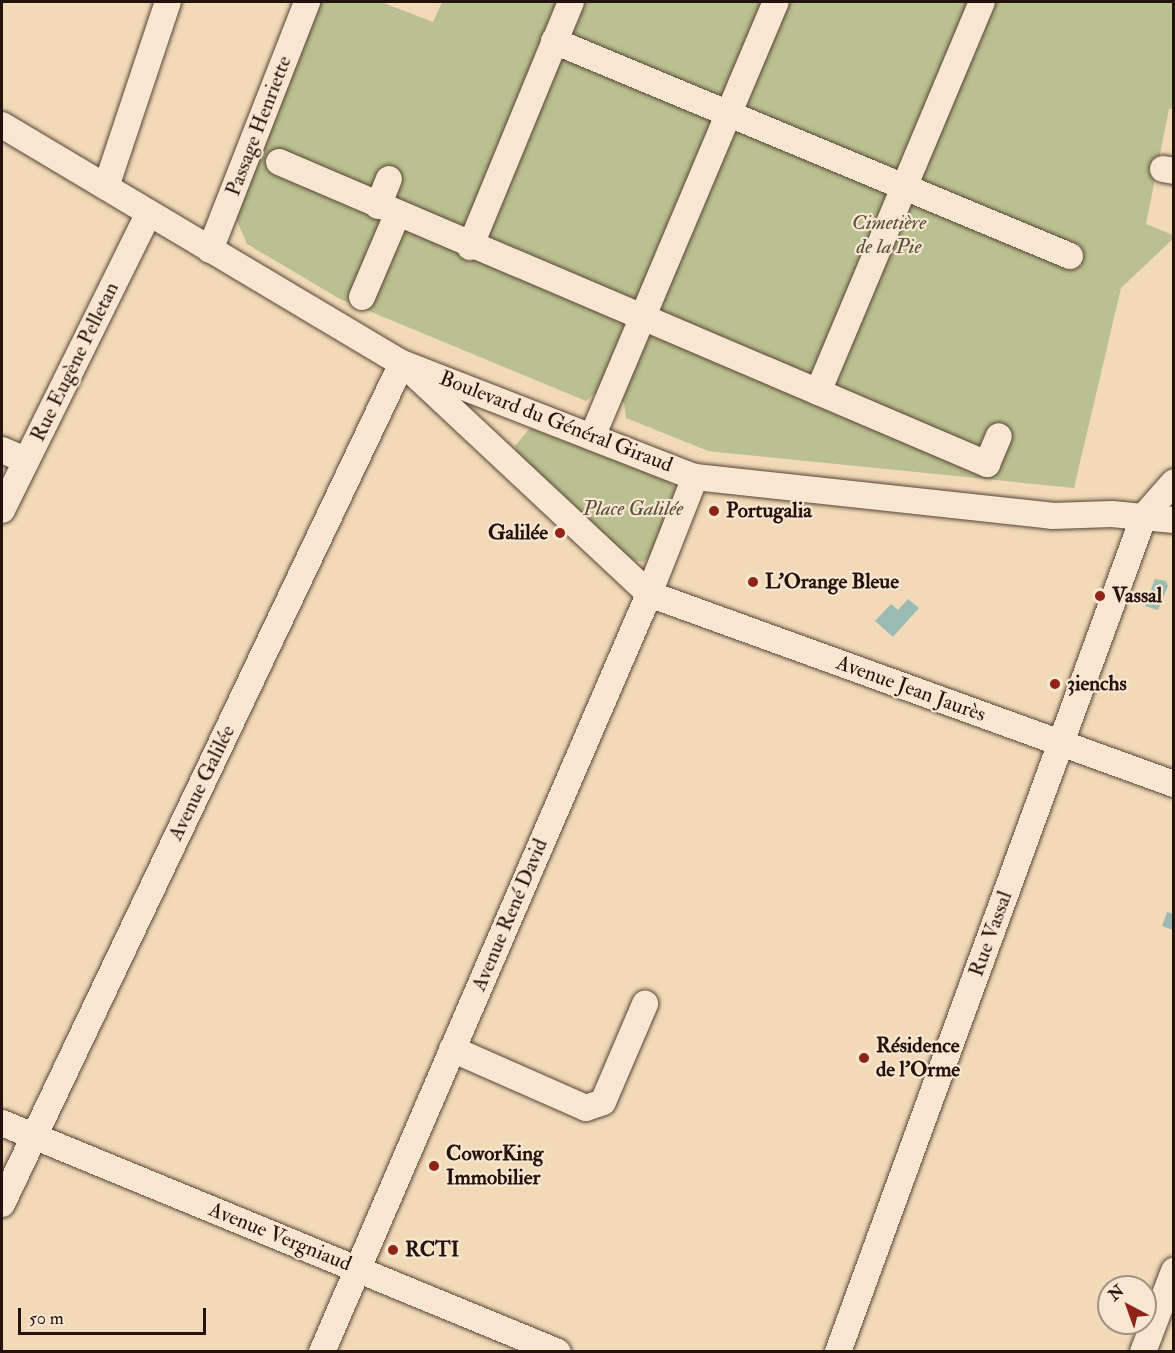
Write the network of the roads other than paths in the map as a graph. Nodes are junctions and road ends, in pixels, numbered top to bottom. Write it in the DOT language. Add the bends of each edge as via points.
graph roads {
  1 [pos="168,2"];
  2 [pos="307,2"];
  3 [pos="571,2"];
  4 [pos="776,2"];
  5 [pos="982,2"];
  6 [pos="554,41"];
  7 [pos="729,114"];
  8 [pos="2,125"];
  9 [pos="279,162"];
  10 [pos="388,179"];
  11 [pos="106,187"];
  12 [pos="904,187"];
  13 [pos="387,211"];
  14 [pos="148,214"];
  15 [pos="470,247"];
  16 [pos="210,250"];
  17 [pos="1070,256"];
  18 [pos="362,297"];
  19 [pos="642,319"];
  20 [pos="402,363"];
  21 [pos="818,392"];
  22 [pos="514,404"];
  23 [pos="999,436"];
  24 [pos="592,437"];
  25 [pos="485,439"];
  26 [pos="2,450"];
  27 [pos="26,460"];
  28 [pos="695,477"];
  29 [pos="1173,482"];
  30 [pos="2,510"];
  31 [pos="1144,516"];
  32 [pos="1173,520"];
  33 [pos="649,594"];
  34 [pos="1061,743"];
  35 [pos="1173,784"];
  36 [pos="645,1004"];
  37 [pos="452,1049"];
  38 [pos="2,1123"];
  39 [pos="34,1136"];
  40 [pos="2,1204"];
  41 [pos="357,1269"];
  42 [pos="1173,1271"];
  43 [pos="322,1352"];
  44 [pos="558,1352"];
  45 [pos="838,1352"];
  46 [pos="1143,1352"];
  1 -- 11 [label="street"];
  2 -- 16 [label="street, Passage Henriette"];
  3 -- 6 [label="street"];
  4 -- 7 [label="street"];
  5 -- 12 [label="street"];
  6 -- 7 [label="street"];
  6 -- 15 [label="street"];
  7 -- 12 [label="street"];
  7 -- 19 [label="street"];
  8 -- 11 [label="street, Boulevard du Général Giraud"];
  9 -- 13 [label="street"];
  10 -- 13 [label="street"];
  11 -- 14 [label="street, Boulevard du Général Giraud"];
  12 -- 17 [label="street"];
  12 -- 21 [label="street"];
  13 -- 15 [label="street"];
  13 -- 18 [label="street"];
  14 -- 16 [label="street, Boulevard du Général Giraud"];
  14 -- 27 [label="street, Rue Eugène Pelletan"];
  15 -- 19 [label="street"];
  16 -- 20 [label="street, Boulevard du Général Giraud"];
  19 -- 21 [label="street"];
  19 -- 24 [label="street"];
  20 -- 22 [label="street, Boulevard du Général Giraud"];
  20 -- 25 [label="street"];
  20 -- 39 [label="street, Avenue Galilée"];
  21 -- 23 [label="street" via="987,464"];
  22 -- 24 [label="street, Boulevard du Général Giraud"];
  22 -- 25 [label="street"];
  24 -- 28 [label="street, Boulevard du Général Giraud"];
  25 -- 33 [label="street"];
  26 -- 27 [label="street"];
  27 -- 30 [label="street, Rue Eugène Pelletan"];
  28 -- 31 [label="street, Boulevard du Général Giraud" via="1052,516"];
  28 -- 33 [label="street, Avenue René David"];
  29 -- 31 [label="street"];
  31 -- 32 [label="street, Boulevard du Général Giraud"];
  31 -- 34 [label="street, Rue Vassal"];
  33 -- 34 [label="street, Avenue Jean Jaurès"];
  33 -- 37 [label="street, Avenue René David"];
  34 -- 35 [label="street, Avenue Jean Jaurès"];
  34 -- 45 [label="street, Rue Vassal"];
  36 -- 37 [label="street" via="603,1102 586,1108"];
  37 -- 41 [label="street, Avenue René David"];
  38 -- 39 [label="street, Avenue Vergniaud"];
  39 -- 40 [label="street, Avenue Galilée"];
  39 -- 41 [label="street, Avenue Vergniaud"];
  41 -- 43 [label="street, Avenue René David"];
  41 -- 44 [label="street, Avenue Vergniaud"];
  42 -- 46 [label="street"];
}
